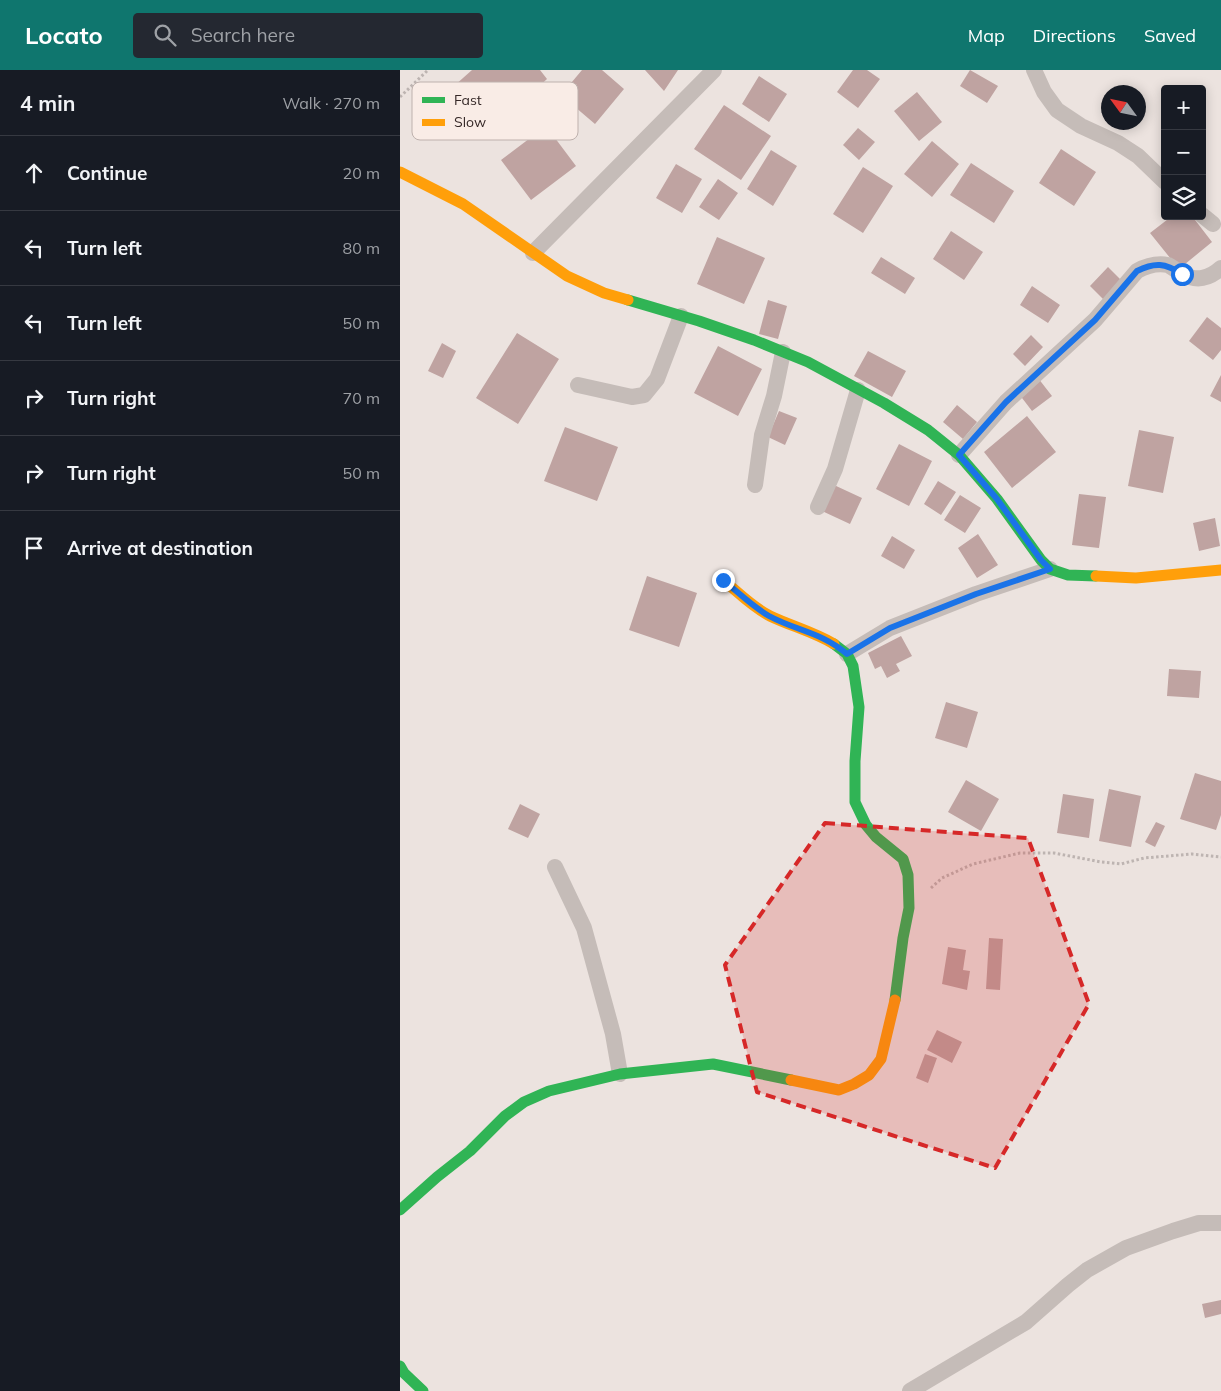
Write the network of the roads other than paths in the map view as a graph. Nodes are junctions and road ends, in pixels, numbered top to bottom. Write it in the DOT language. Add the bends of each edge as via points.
graph roads {
  1 [pos="714,70"];
  2 [pos="1034,70"];
  3 [pos="400,172"];
  4 [pos="1161,178"];
  5 [pos="533,253"];
  6 [pos="1221,268"];
  7 [pos="681,316"];
  8 [pos="783,352"];
  9 [pos="578,385"];
  10 [pos="858,390"];
  11 [pos="959,455"];
  12 [pos="755,485"];
  13 [pos="818,507"];
  14 [pos="1050,569"];
  15 [pos="1221,570"];
  16 [pos="723,580"];
  17 [pos="847,654"];
  18 [pos="555,867"];
  19 [pos="620,1074"];
  20 [pos="400,1210"];
  21 [pos="1221,1223"];
  22 [pos="400,1366"];
  23 [pos="423,1391"];
  24 [pos="910,1391"];
  1 -- 5 [label="street"];
  2 -- 4 [label="street" via="1057,110 1080,126 1138,156"];
  3 -- 5 [label="street" via="463,204"];
  5 -- 7 [label="street" via="567,276 604,293"];
  6 -- 11 [label="street" via="1205,278 1192,278 1169,266 1156,265 1137,271 1095,320 1006,402"];
  7 -- 8 [label="street"];
  7 -- 9 [label="street" via="657,379 644,394 632,397"];
  8 -- 10 [label="street"];
  8 -- 12 [label="street" via="762,434"];
  10 -- 11 [label="street" via="928,430"];
  10 -- 13 [label="street" via="835,469"];
  11 -- 14 [label="street"];
  14 -- 15 [label="street" via="1068,575 1136,578"];
  14 -- 17 [label="street" via="890,628"];
  16 -- 17 [label="street" via="770,616 821,636"];
  17 -- 19 [label="street" via="853,666 858,707 855,802 866,825 903,860 908,875 909,908 897,992 881,1059 869,1075 839,1090 713,1064"];
  18 -- 19 [label="street" via="584,928 613,1034"];
  19 -- 20 [label="street" via="549,1091 524,1102"];
  21 -- 24 [label="street" via="1200,1223 1126,1248 1068,1284 1026,1322"];
  22 -- 23 [label="street"];
}
